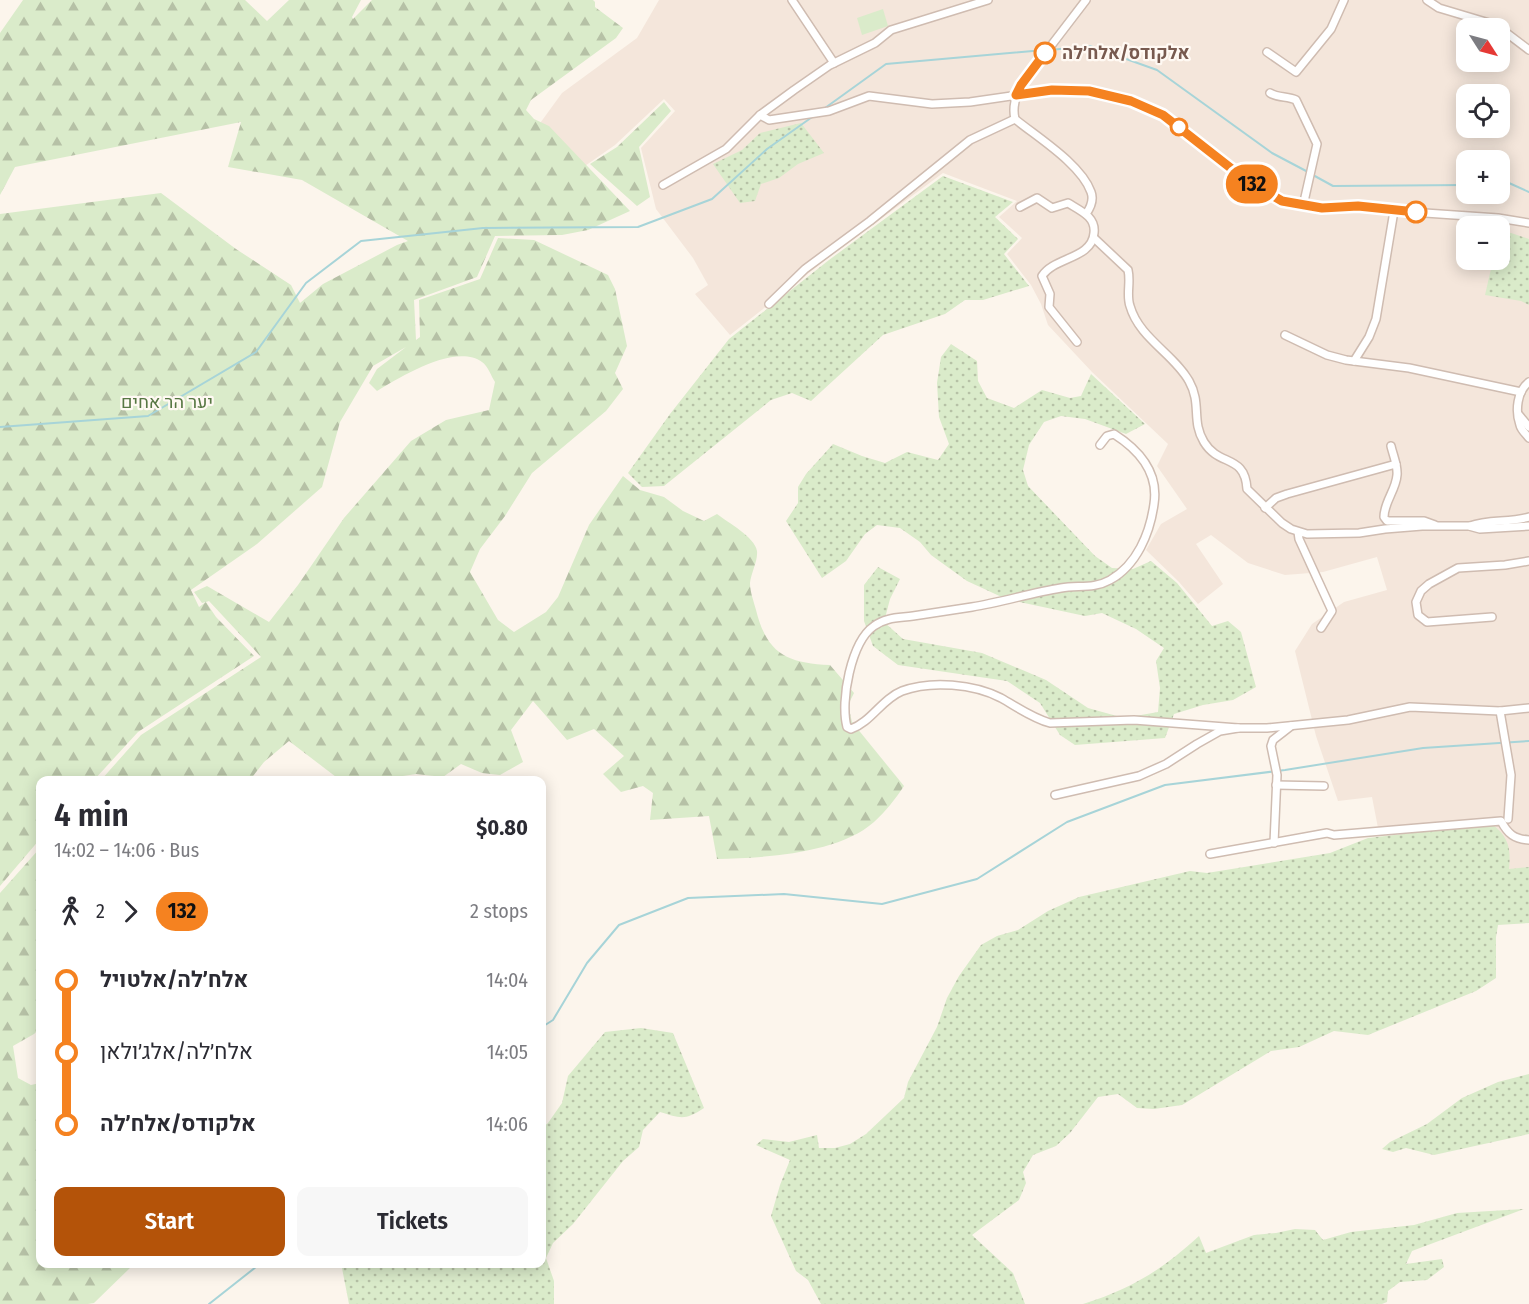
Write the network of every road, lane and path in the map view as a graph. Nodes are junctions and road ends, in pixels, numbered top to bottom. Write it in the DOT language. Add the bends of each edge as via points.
graph roads {
  1 [pos="792,0"];
  2 [pos="988,0"];
  3 [pos="1086,0"];
  4 [pos="1344,0"];
  5 [pos="1427,0"];
  6 [pos="1529,50"];
  7 [pos="1267,52"];
  8 [pos="834,63"];
  9 [pos="1270,93"];
  10 [pos="1016,95"];
  11 [pos="760,116"];
  12 [pos="1015,119"];
  13 [pos="663,184"];
  14 [pos="1303,206"];
  15 [pos="1020,207"];
  16 [pos="1394,211"];
  17 [pos="1086,214"];
  18 [pos="1529,223"];
  19 [pos="1094,238"];
  20 [pos="769,304"];
  21 [pos="1285,335"];
  22 [pos="1077,342"];
  23 [pos="1354,361"];
  24 [pos="1529,382"];
  25 [pos="1521,392"];
  26 [pos="1518,413"];
  27 [pos="1529,427"];
  28 [pos="1529,438"];
  29 [pos="1100,445"];
  30 [pos="1390,446"];
  31 [pos="1396,464"];
  32 [pos="1265,508"];
  33 [pos="1529,517"];
  34 [pos="1440,526"];
  35 [pos="1469,526"];
  36 [pos="1529,526"];
  37 [pos="1298,532"];
  38 [pos="1529,561"];
  39 [pos="1492,617"];
  40 [pos="1321,628"];
  41 [pos="1529,708"];
  42 [pos="1500,711"];
  43 [pos="1292,725"];
  44 [pos="1238,728"];
  45 [pos="1276,784"];
  46 [pos="1324,786"];
  47 [pos="1055,795"];
  48 [pos="1508,819"];
  49 [pos="1529,840"];
  50 [pos="1274,843"];
  51 [pos="1210,854"];
  1 -- 8 [label="street"];
  2 -- 8 [label="street" via="891,30 875,43"];
  3 -- 10 [label="street"];
  4 -- 7 [label="street" via="1331,29 1296,72"];
  5 -- 6 [label="street" via="1439,8 1496,25"];
  8 -- 11 [label="street"];
  9 -- 14 [label="street" via="1296,100 1317,144"];
  10 -- 11 [label="street" via="932,104 869,96 829,111 770,120"];
  10 -- 12 [label="street"];
  10 -- 14 [label="street" via="1052,90 1089,91 1131,101 1163,115 1246,180 1282,201"];
  11 -- 13 [label="street" via="726,149"];
  12 -- 17 [label="street" via="1083,178 1091,193 1092,205"];
  12 -- 20 [label="street" via="970,140 805,269"];
  14 -- 16 [label="street" via="1358,206"];
  15 -- 17 [label="street" via="1037,198 1052,208 1068,203"];
  16 -- 18 [label="street"];
  16 -- 23 [label="street" via="1376,319"];
  17 -- 19 [label="street" via="1093,221"];
  19 -- 22 [label="street" via="1085,250 1042,276 1050,294 1049,307"];
  19 -- 32 [label="street" via="1128,270 1130,307 1135,318 1188,380 1197,402 1195,422 1203,441 1213,454 1242,469 1247,489"];
  21 -- 23 [label="street" via="1327,356"];
  23 -- 25 [label="street" via="1409,368"];
  24 -- 25 [label="street"];
  25 -- 26 [label="street"];
  26 -- 27 [label="street"];
  26 -- 28 [label="street" via="1520,426"];
  29 -- 44 [label="street" via="1114,434 1126,442 1144,460 1155,488 1149,528 1128,564 1098,585 1065,587 972,607 894,617 875,625 860,639 852,662 847,727 859,726 902,691 955,685 999,697 1050,723 1134,720"];
  30 -- 31 [label="street"];
  31 -- 32 [label="street" via="1287,494"];
  31 -- 34 [label="street" via="1396,482 1384,518"];
  32 -- 37 [label="street"];
  33 -- 35 [label="street" via="1482,521"];
  34 -- 35 [label="street"];
  34 -- 37 [label="street" via="1328,535"];
  35 -- 36 [label="street"];
  37 -- 40 [label="street" via="1331,606 1331,615"];
  38 -- 39 [label="street" via="1458,568 1429,584 1416,602 1418,615 1427,622"];
  41 -- 42 [label="street"];
  42 -- 43 [label="street" via="1410,707 1348,720"];
  42 -- 48 [label="street" via="1511,775"];
  43 -- 44 [label="street"];
  43 -- 45 [label="street" via="1270,746"];
  44 -- 47 [label="street" via="1221,730 1139,776"];
  45 -- 46 [label="street"];
  45 -- 50 [label="street"];
  49 -- 50 [label="street" via="1516,839 1506,832 1501,820 1327,833"];
  50 -- 51 [label="street"];
}
